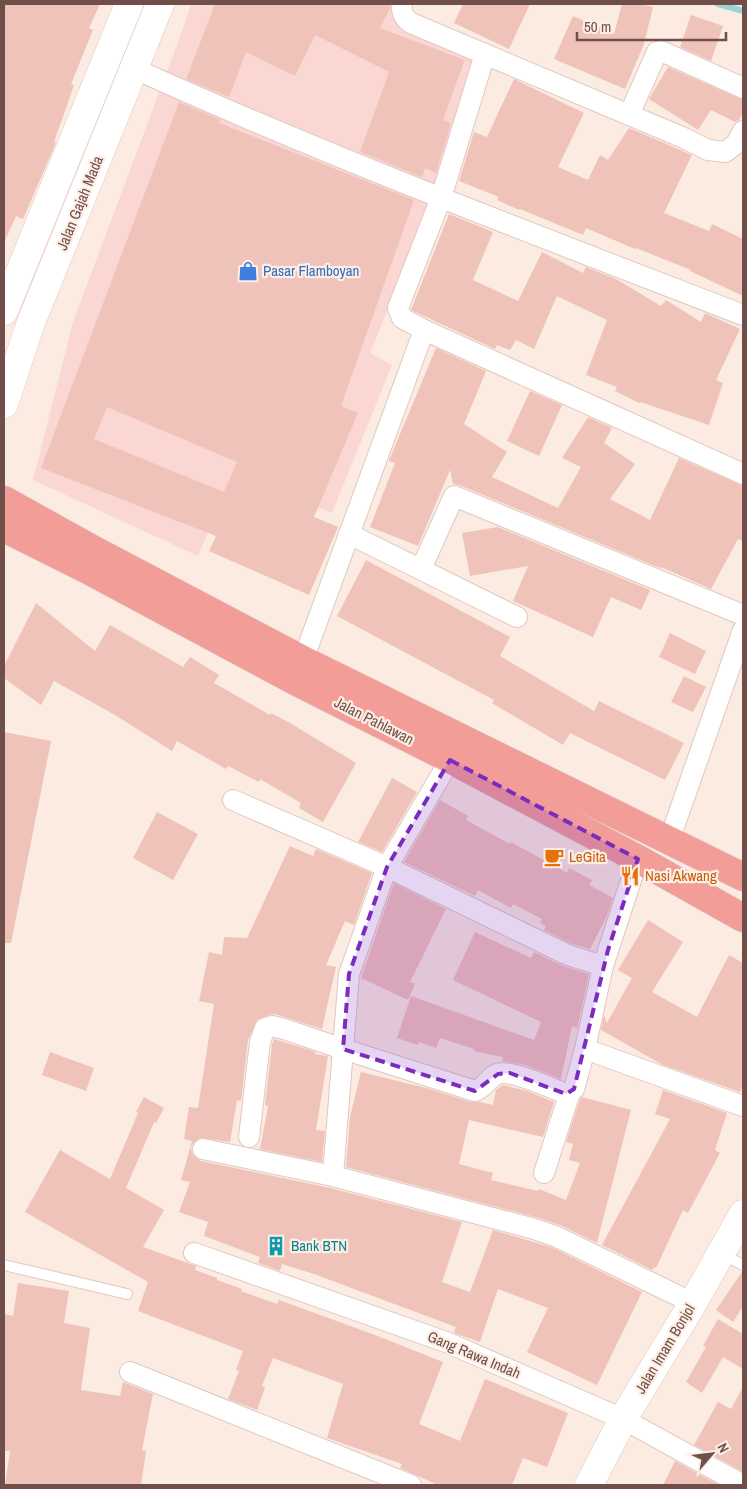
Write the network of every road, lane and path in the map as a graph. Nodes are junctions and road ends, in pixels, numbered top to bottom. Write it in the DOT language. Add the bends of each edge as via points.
graph roads {
  1 [pos="129,4"];
  2 [pos="160,4"];
  3 [pos="402,4"];
  4 [pos="484,54"];
  5 [pos="133,68"];
  6 [pos="743,88"];
  7 [pos="629,115"];
  8 [pos="743,132"];
  9 [pos="441,198"];
  10 [pos="4,312"];
  11 [pos="743,315"];
  12 [pos="424,330"];
  13 [pos="4,404"];
  14 [pos="743,474"];
  15 [pos="4,500"];
  16 [pos="4,528"];
  17 [pos="349,534"];
  18 [pos="421,569"];
  19 [pos="743,615"];
  20 [pos="517,617"];
  21 [pos="743,630"];
  22 [pos="303,660"];
  23 [pos="450,760"];
  24 [pos="232,800"];
  25 [pos="670,841"];
  26 [pos="638,859"];
  27 [pos="387,867"];
  28 [pos="743,876"];
  29 [pos="743,918"];
  30 [pos="603,966"];
  31 [pos="343,1049"];
  32 [pos="585,1049"];
  33 [pos="570,1092"];
  34 [pos="743,1106"];
  35 [pos="249,1137"];
  36 [pos="203,1149"];
  37 [pos="544,1173"];
  38 [pos="333,1176"];
  39 [pos="743,1214"];
  40 [pos="194,1253"];
  41 [pos="732,1259"];
  42 [pos="4,1265"];
  43 [pos="127,1294"];
  44 [pos="693,1303"];
  45 [pos="130,1372"];
  46 [pos="623,1419"];
  47 [pos="412,1485"];
  48 [pos="589,1485"];
  49 [pos="743,1485"];
  1 -- 10 [label="street, Jalan Gajah Mada"];
  2 -- 5 [label="street, Jalan Gajah Mada"];
  3 -- 4 [label="street" via="402,14 412,23"];
  4 -- 7 [label="street"];
  4 -- 9 [label="street"];
  5 -- 9 [label="street"];
  5 -- 13 [label="street, Jalan Gajah Mada" via="30,325"];
  6 -- 7 [label="street" via="661,51 657,52"];
  7 -- 8 [label="street" via="697,146 718,152 725,152 736,144"];
  9 -- 11 [label="street"];
  9 -- 12 [label="street" via="398,308 402,318"];
  12 -- 14 [label="street"];
  12 -- 17 [label="street"];
  15 -- 22 [label="highway, Jalan Pahlawan"];
  16 -- 23 [label="highway, Jalan Pahlawan"];
  17 -- 18 [label="street"];
  17 -- 22 [label="street"];
  18 -- 19 [label="street" via="454,496"];
  18 -- 20 [label="street"];
  21 -- 25 [label="street"];
  22 -- 25 [label="highway, Jalan Pahlawan"];
  23 -- 26 [label="highway, Jalan Pahlawan"];
  23 -- 27 [label="street"];
  24 -- 27 [label="street"];
  25 -- 28 [label="highway, Jalan Pahlawan"];
  26 -- 29 [label="highway, Jalan Pahlawan"];
  26 -- 30 [label="street"];
  27 -- 30 [label="street" via="568,955"];
  27 -- 31 [label="street" via="348,974"];
  30 -- 32 [label="street"];
  31 -- 33 [label="street" via="475,1091 498,1074 510,1073 566,1094"];
  31 -- 35 [label="street" via="284,1028 266,1028 260,1042"];
  31 -- 38 [label="street"];
  32 -- 33 [label="street" via="574,1089"];
  32 -- 34 [label="street"];
  33 -- 37 [label="street"];
  36 -- 38 [label="street"];
  38 -- 44 [label="street" via="555,1236"];
  39 -- 41 [label="street, Jalan Imam Bonjol"];
  40 -- 46 [label="street, Gang Rawa Indah" via="446,1342"];
  41 -- 44 [label="street, Jalan Imam Bonjol"];
  42 -- 43 [label="lane"];
  44 -- 46 [label="street, Jalan Imam Bonjol"];
  45 -- 47 [label="street"];
  46 -- 48 [label="street, Jalan Imam Bonjol"];
  46 -- 49 [label="street, Gang Rawa Indah"];
}
